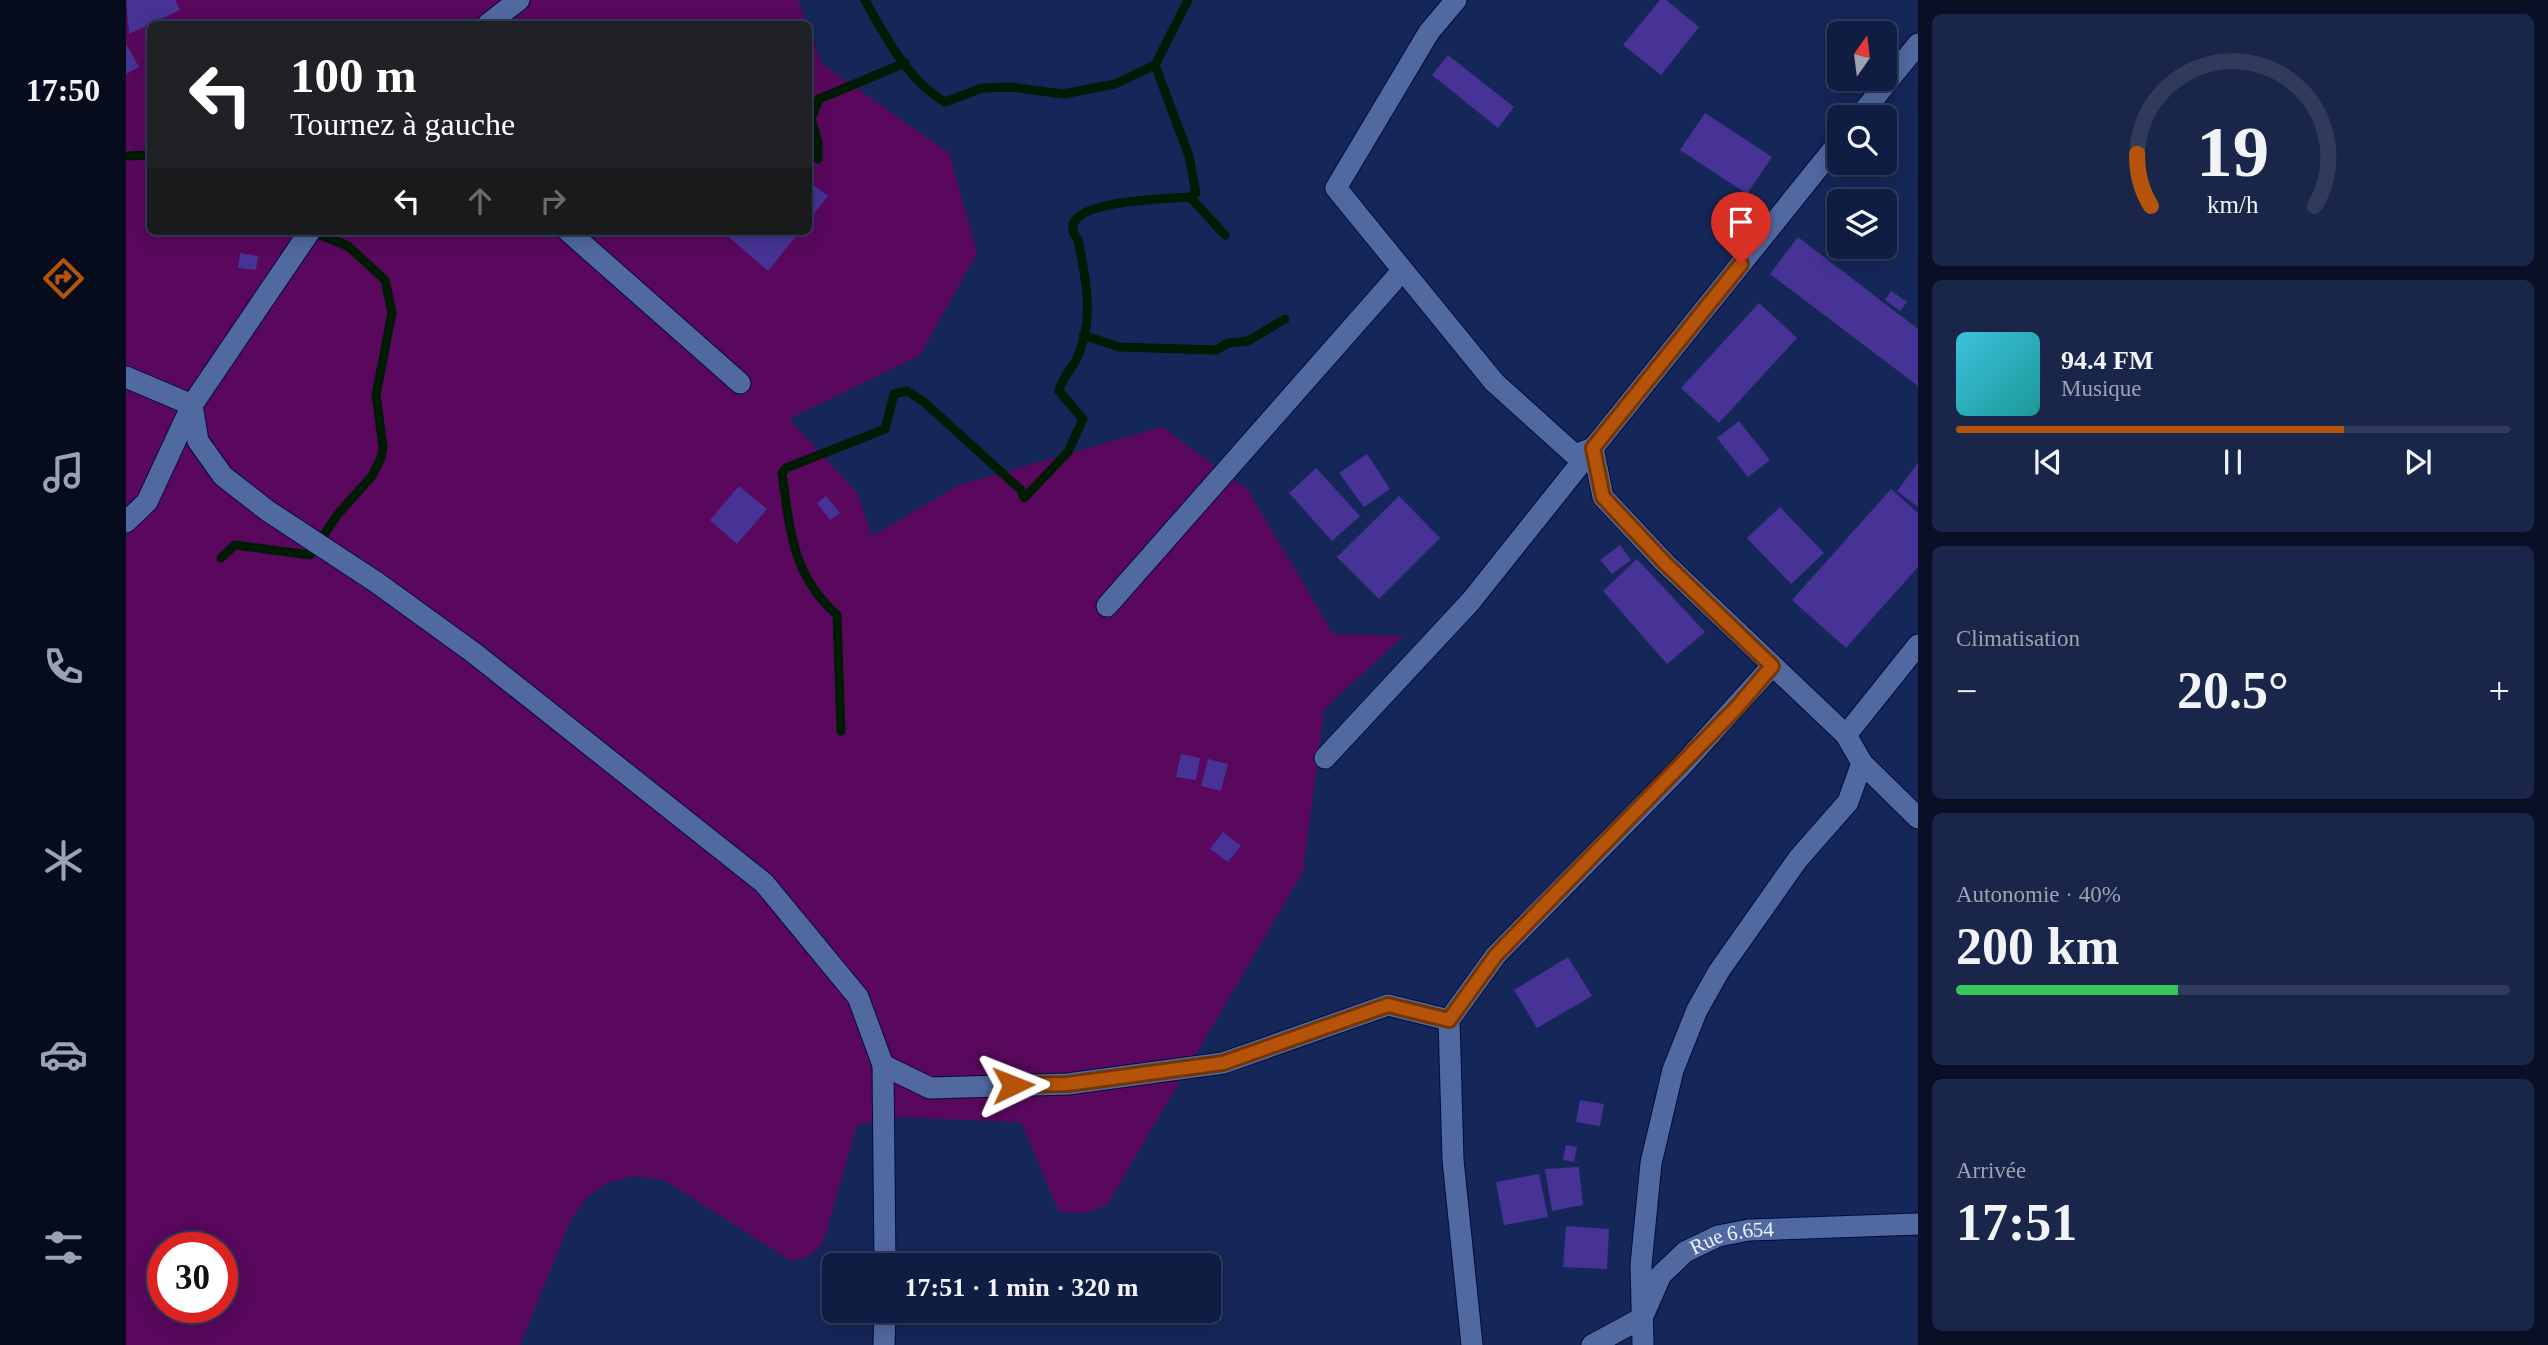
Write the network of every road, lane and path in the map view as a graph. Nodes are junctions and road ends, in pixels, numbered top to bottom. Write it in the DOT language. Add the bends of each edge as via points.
graph roads {
  1 [pos="519,0"];
  2 [pos="1456,0"];
  3 [pos="492,21"];
  4 [pos="1918,44"];
  5 [pos="1869,105"];
  6 [pos="1827,157"];
  7 [pos="307,235"];
  8 [pos="573,235"];
  9 [pos="1402,271"];
  10 [pos="126,377"];
  11 [pos="740,383"];
  12 [pos="192,405"];
  13 [pos="1593,448"];
  14 [pos="126,522"];
  15 [pos="1107,606"];
  16 [pos="1918,645"];
  17 [pos="1772,666"];
  18 [pos="1846,736"];
  19 [pos="1325,758"];
  20 [pos="1862,763"];
  21 [pos="1918,818"];
  22 [pos="1449,1020"];
  23 [pos="883,1065"];
  24 [pos="1918,1224"];
  25 [pos="885,1253"];
  26 [pos="1642,1318"];
  27 [pos="885,1323"];
  28 [pos="884,1345"];
  29 [pos="1472,1345"];
  30 [pos="1592,1345"];
  31 [pos="1643,1345"];
  1 -- 3 [label="street"];
  2 -- 9 [label="street" via="1429,32 1336,188"];
  4 -- 5 [label="street"];
  6 -- 13 [label="street"];
  7 -- 12 [label="street"];
  8 -- 11 [label="street"];
  9 -- 13 [label="street" via="1494,382 1575,455"];
  9 -- 15 [label="street"];
  10 -- 12 [label="street"];
  12 -- 14 [label="street" via="147,502"];
  12 -- 23 [label="street" via="198,441 223,476 474,653 764,883 858,998"];
  13 -- 17 [label="street" via="1603,497"];
  13 -- 19 [label="street" via="1471,601"];
  16 -- 18 [label="street"];
  17 -- 18 [label="street"];
  17 -- 22 [label="street" via="1680,768 1496,955"];
  18 -- 20 [label="street"];
  20 -- 21 [label="street"];
  20 -- 26 [label="street" via="1848,802 1798,859 1719,971 1697,1010 1673,1070 1651,1163 1641,1265"];
  22 -- 23 [label="street" via="1388,1005 1223,1063 1068,1084 930,1088"];
  22 -- 29 [label="street" via="1453,1160"];
  23 -- 25 [label="street"];
  24 -- 26 [label="street, Rue 6.654" via="1749,1230 1718,1236 1685,1252 1661,1275"];
  26 -- 30 [label="street"];
  26 -- 31 [label="street"];
  27 -- 28 [label="street"];
}
